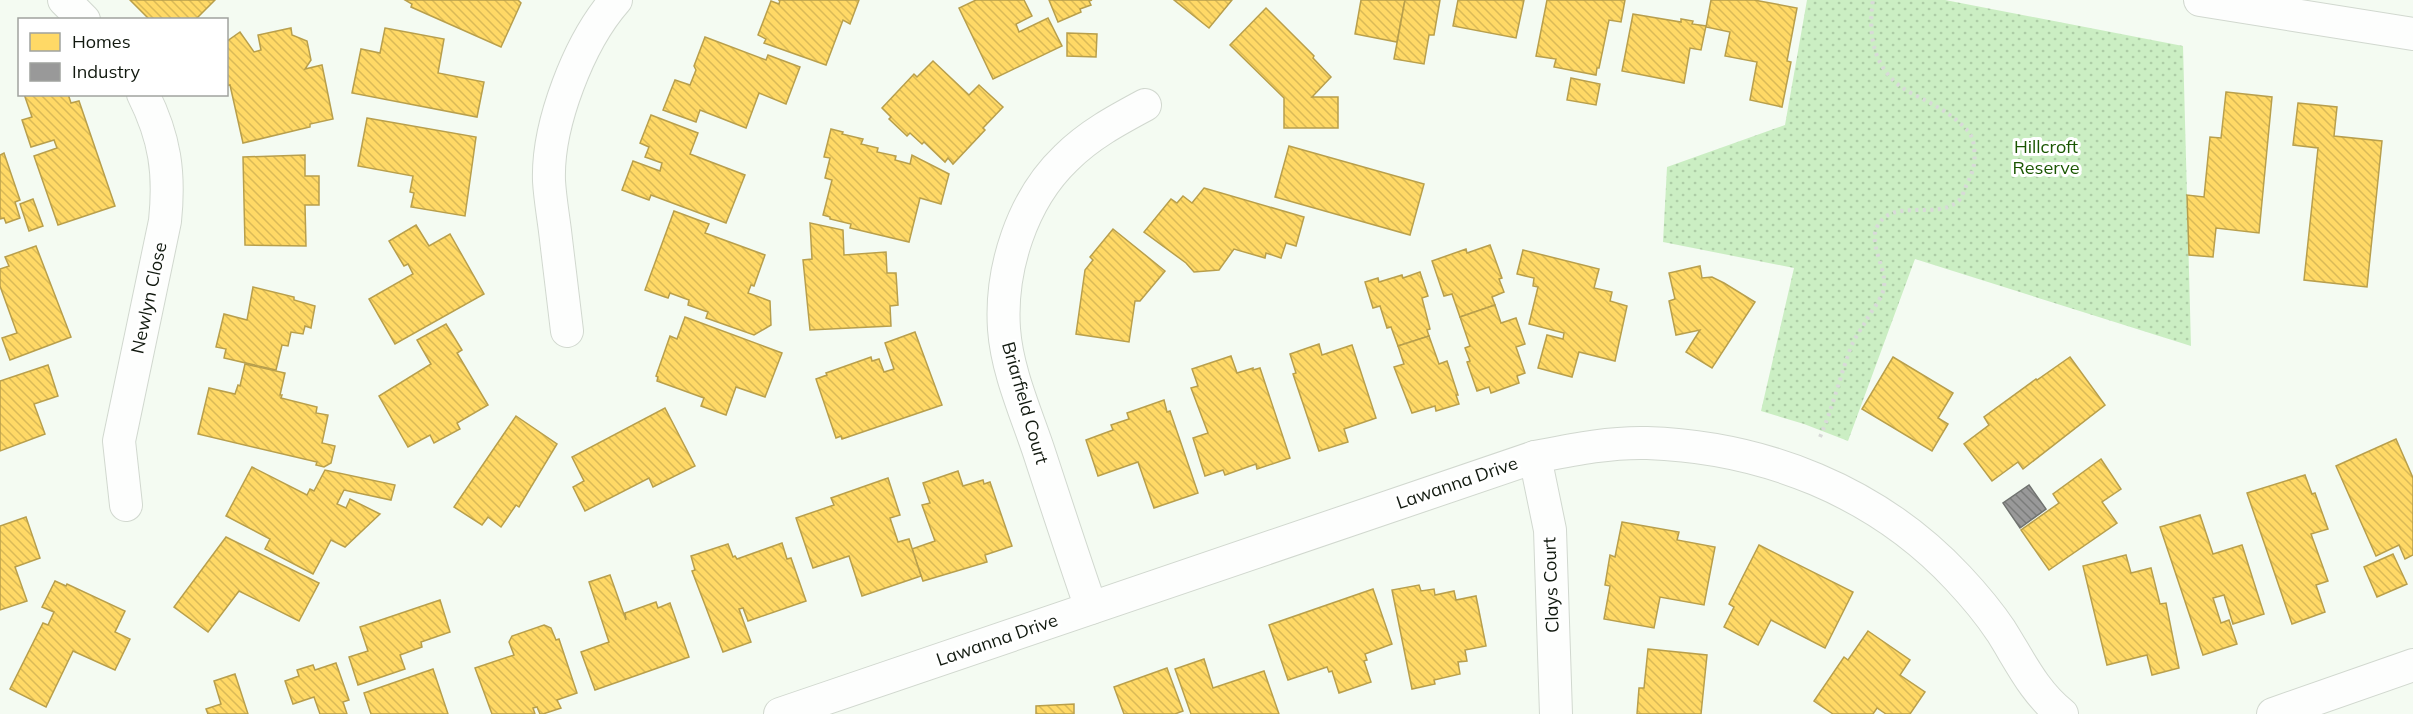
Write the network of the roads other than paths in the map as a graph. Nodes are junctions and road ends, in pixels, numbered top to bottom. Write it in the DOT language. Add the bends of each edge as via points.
graph roads {
  1 [pos="64,0"];
  2 [pos="616,0"];
  3 [pos="2200,0"];
  4 [pos="82,18"];
  5 [pos="2413,34"];
  6 [pos="144,96"];
  7 [pos="1145,105"];
  8 [pos="567,331"];
  9 [pos="1534,457"];
  10 [pos="126,505"];
  11 [pos="1091,608"];
  12 [pos="2413,665"];
  13 [pos="780,714"];
  14 [pos="1556,714"];
  15 [pos="2062,714"];
  16 [pos="2272,714"];
  1 -- 4 [label="street"];
  2 -- 8 [label="street" via="575,68 552,152 549,180"];
  3 -- 5 [label="street"];
  6 -- 10 [label="street, Newlyn Close" via="164,153 169,187 119,441"];
  7 -- 11 [label="street, Briarfield Court" via="1104,127 1065,158 1029,211 1006,276 1004,331 1014,376"];
  9 -- 11 [label="street, Lawanna Drive"];
  9 -- 14 [label="street, Clays Court" via="1550,530"];
  9 -- 15 [label="street, Lawanna Drive" via="1645,443 1700,447 1776,463 1843,491 1901,526 1958,578 1999,629 2033,685"];
  11 -- 13 [label="street, Lawanna Drive"];
  12 -- 16 [label="street"];
}
